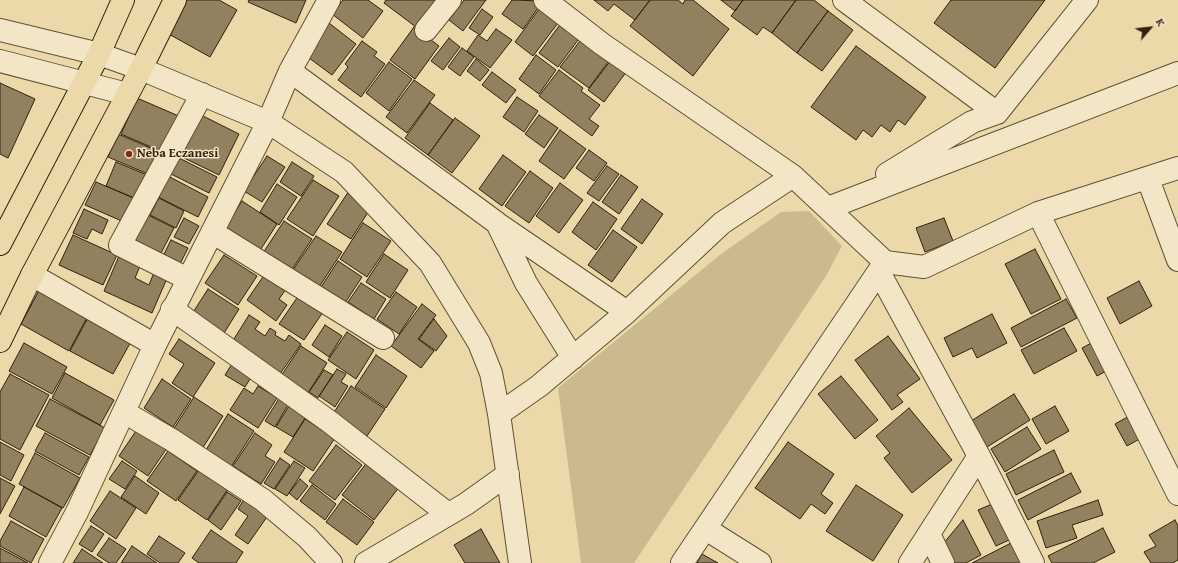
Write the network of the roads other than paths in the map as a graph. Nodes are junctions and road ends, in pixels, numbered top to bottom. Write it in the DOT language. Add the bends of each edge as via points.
graph roads {
  1 [pos="122,0"];
  2 [pos="175,0"];
  3 [pos="329,0"];
  4 [pos="450,0"];
  5 [pos="545,0"];
  6 [pos="844,0"];
  7 [pos="1087,0"];
  8 [pos="0,30"];
  9 [pos="426,30"];
  10 [pos="99,54"];
  11 [pos="0,61"];
  12 [pos="141,69"];
  13 [pos="290,72"];
  14 [pos="1178,73"];
  15 [pos="84,83"];
  16 [pos="127,94"];
  17 [pos="202,94"];
  18 [pos="997,113"];
  19 [pos="268,122"];
  20 [pos="1178,168"];
  21 [pos="793,176"];
  22 [pos="1148,179"];
  23 [pos="828,208"];
  24 [pos="1038,213"];
  25 [pos="497,223"];
  26 [pos="212,232"];
  27 [pos="0,244"];
  28 [pos="1178,260"];
  29 [pos="882,267"];
  30 [pos="32,275"];
  31 [pos="188,279"];
  32 [pos="172,309"];
  33 [pos="627,312"];
  34 [pos="383,338"];
  35 [pos="0,341"];
  36 [pos="155,345"];
  37 [pos="573,358"];
  38 [pos="124,412"];
  39 [pos="499,414"];
  40 [pos="979,456"];
  41 [pos="508,474"];
  42 [pos="1178,494"];
  43 [pos="448,514"];
  44 [pos="706,529"];
  45 [pos="929,534"];
  46 [pos="50,563"];
  47 [pos="331,563"];
  48 [pos="366,563"];
  49 [pos="520,563"];
  50 [pos="682,563"];
  51 [pos="760,563"];
  52 [pos="910,563"];
  53 [pos="943,563"];
  54 [pos="1033,563"];
  1 -- 10 [label="main road"];
  2 -- 12 [label="main road"];
  3 -- 13 [label="street"];
  4 -- 9 [label="street"];
  5 -- 21 [label="street" via="602,44"];
  6 -- 18 [label="street"];
  7 -- 18 [label="street"];
  8 -- 10 [label="street"];
  10 -- 12 [label="street"];
  10 -- 15 [label="main road"];
  11 -- 15 [label="street"];
  12 -- 16 [label="main road"];
  12 -- 17 [label="street"];
  13 -- 19 [label="street"];
  13 -- 25 [label="street"];
  14 -- 23 [label="street"];
  15 -- 16 [label="street"];
  15 -- 27 [label="main road"];
  16 -- 30 [label="main road"];
  17 -- 19 [label="street"];
  17 -- 31 [label="street" via="120,244"];
  18 -- 23 [label="street" via="972,122 941,143"];
  19 -- 26 [label="street"];
  19 -- 39 [label="street" via="344,172 430,263 479,342 491,373"];
  20 -- 22 [label="street"];
  21 -- 23 [label="street"];
  21 -- 33 [label="street" via="722,223"];
  22 -- 24 [label="street"];
  22 -- 28 [label="street"];
  23 -- 29 [label="street"];
  24 -- 29 [label="street" via="924,267"];
  24 -- 42 [label="street"];
  25 -- 33 [label="street"];
  25 -- 37 [label="street" via="526,283"];
  26 -- 31 [label="street"];
  26 -- 34 [label="street"];
  29 -- 40 [label="street"];
  29 -- 44 [label="street"];
  30 -- 35 [label="main road"];
  30 -- 36 [label="street"];
  31 -- 32 [label="street"];
  32 -- 36 [label="street"];
  32 -- 43 [label="street" via="330,422"];
  33 -- 37 [label="street"];
  36 -- 38 [label="street"];
  37 -- 39 [label="street"];
  38 -- 46 [label="street"];
  38 -- 47 [label="street" via="172,440 263,500 307,537"];
  39 -- 41 [label="street"];
  40 -- 45 [label="street"];
  40 -- 54 [label="street"];
  41 -- 43 [label="street"];
  41 -- 49 [label="street"];
  43 -- 48 [label="street"];
  44 -- 50 [label="street"];
  44 -- 51 [label="street"];
  45 -- 52 [label="street"];
  45 -- 53 [label="street"];
}
